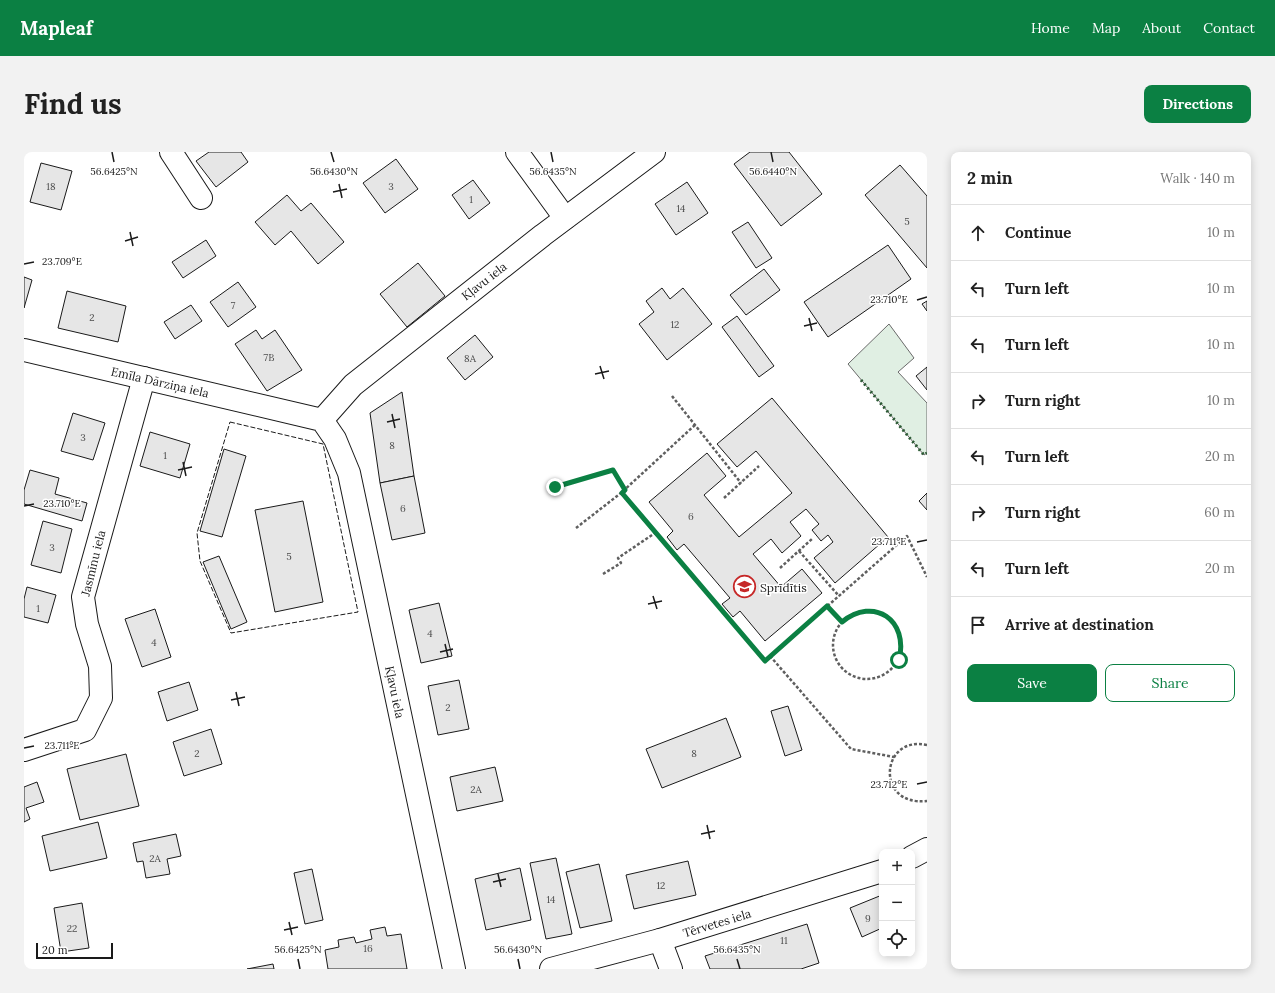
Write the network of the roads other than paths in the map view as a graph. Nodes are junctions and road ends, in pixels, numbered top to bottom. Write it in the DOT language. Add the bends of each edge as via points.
graph roads {
  1 [pos="171,152"];
  2 [pos="517,152"];
  3 [pos="654,152"];
  4 [pos="201,198"];
  5 [pos="565,218"];
  6 [pos="24,350"];
  7 [pos="144,378"];
  8 [pos="322,420"];
  9 [pos="24,750"];
  10 [pos="927,850"];
  11 [pos="915,856"];
  12 [pos="879,872"];
  13 [pos="660,940"];
  14 [pos="454,969"];
  15 [pos="551,969"];
  16 [pos="671,969"];
  1 -- 4 [label="street"];
  2 -- 5 [label="street"];
  3 -- 5 [label="street, Kļavu iela"];
  5 -- 8 [label="street, Kļavu iela" via="353,385"];
  6 -- 7 [label="street, Emīla Dārziņa iela"];
  7 -- 8 [label="street, Emīla Dārziņa iela"];
  7 -- 9 [label="street, Jasmīnu iela" via="83,597 87,624 100,666 100,698 85,730"];
  8 -- 14 [label="street, Kļavu iela" via="335,439 349,473"];
  10 -- 11 [label="street"];
  12 -- 13 [label="street, Tērvetes iela"];
  13 -- 15 [label="street, Tērvetes iela"];
  13 -- 16 [label="street"];
}
